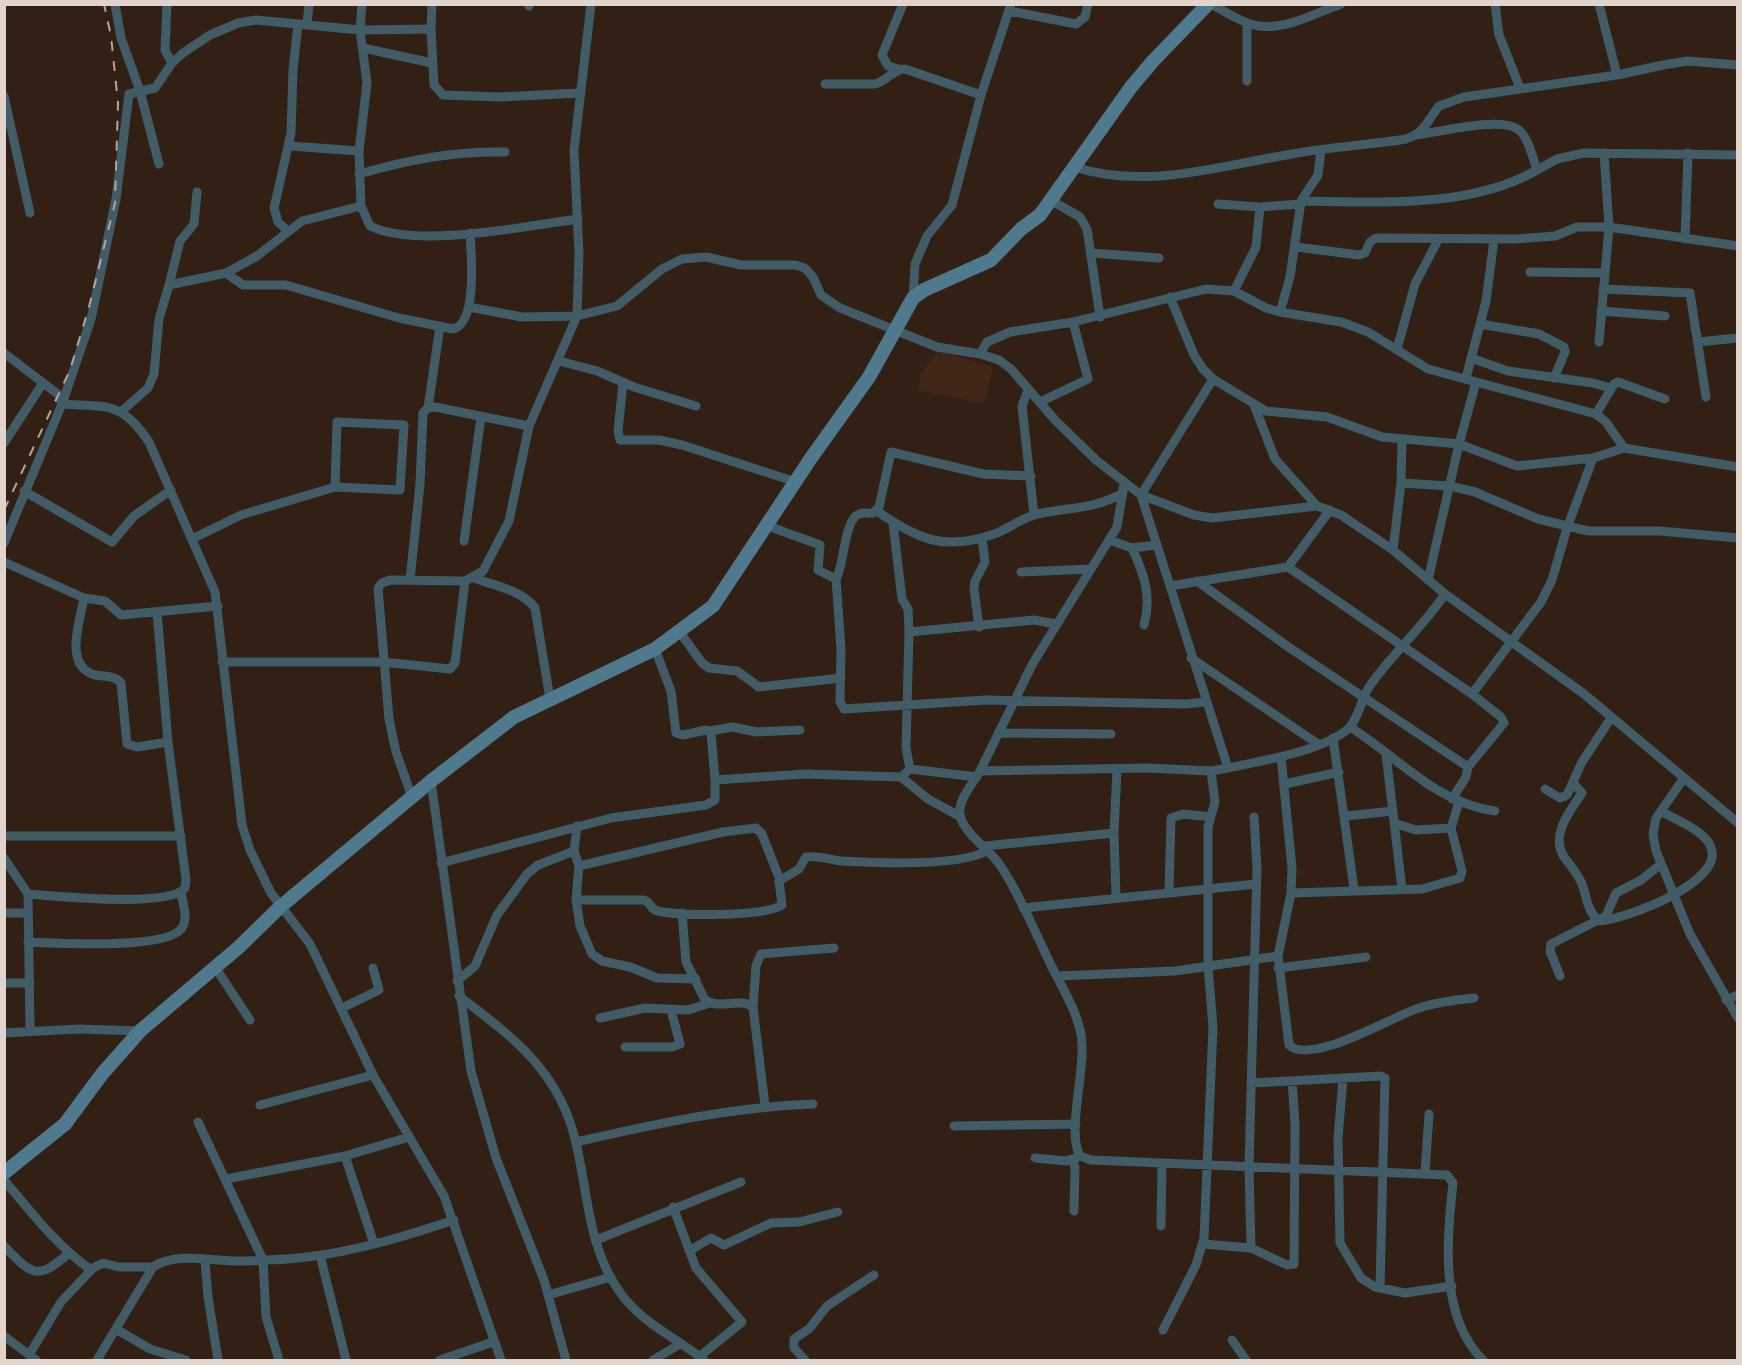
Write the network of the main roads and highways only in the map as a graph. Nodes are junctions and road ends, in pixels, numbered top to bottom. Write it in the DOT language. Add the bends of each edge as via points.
graph roads {
  1 [pos="1205,5"];
  2 [pos="4,1173"];
  1 -- 2 [label="main road" via="1146,69 1052,201 991,260 913,298 869,377 712,606 655,649 514,717 431,781 140,1030 64,1124"];
}
